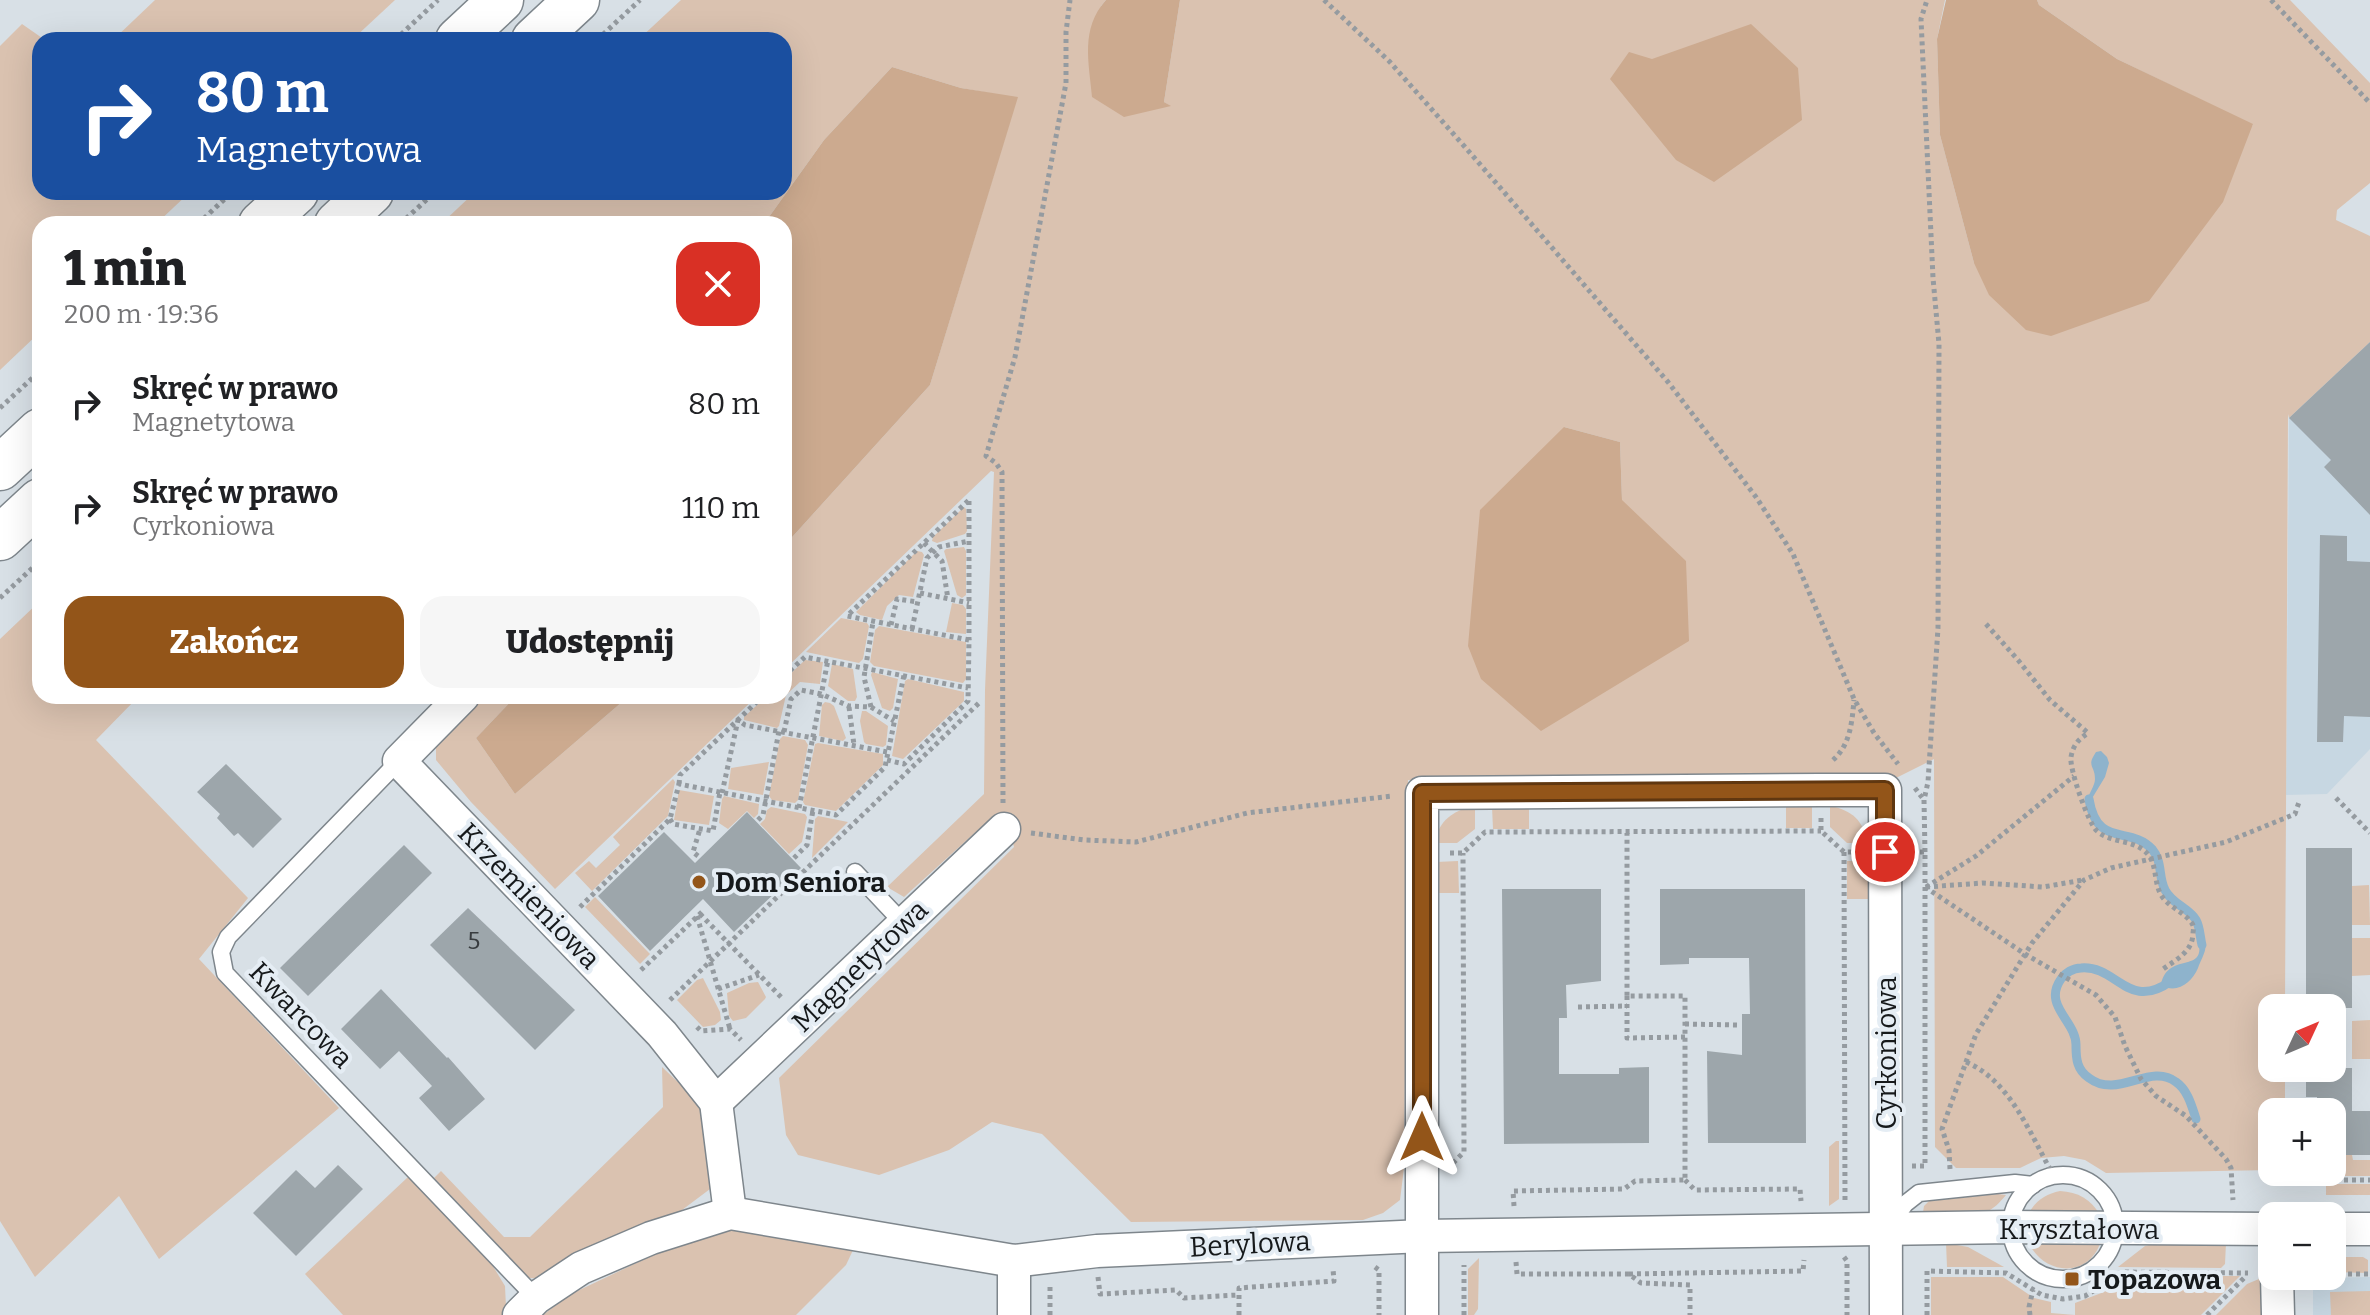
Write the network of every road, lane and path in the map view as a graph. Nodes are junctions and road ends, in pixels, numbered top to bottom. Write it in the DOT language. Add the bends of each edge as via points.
graph roads {
  1 [pos="438,0"];
  2 [pos="501,0"];
  3 [pos="577,0"];
  4 [pos="640,0"];
  5 [pos="1070,0"];
  6 [pos="1324,0"];
  7 [pos="1927,0"];
  8 [pos="2271,0"];
  9 [pos="404,32"];
  10 [pos="467,32"];
  11 [pos="543,32"];
  12 [pos="606,32"];
  13 [pos="2370,103"];
  14 [pos="224,200"];
  15 [pos="287,200"];
  16 [pos="362,200"];
  17 [pos="426,200"];
  18 [pos="206,216"];
  19 [pos="270,216"];
  20 [pos="346,216"];
  21 [pos="409,216"];
  22 [pos="32,378"];
  23 [pos="0,408"];
  24 [pos="32,438"];
  25 [pos="0,468"];
  26 [pos="32,508"];
  27 [pos="0,538"];
  28 [pos="969,541"];
  29 [pos="924,543"];
  30 [pos="933,552"];
  31 [pos="32,568"];
  32 [pos="920,593"];
  33 [pos="0,598"];
  34 [pos="948,599"];
  35 [pos="918,602"];
  36 [pos="969,603"];
  37 [pos="873,622"];
  38 [pos="1986,624"];
  39 [pos="891,625"];
  40 [pos="912,629"];
  41 [pos="969,640"];
  42 [pos="828,660"];
  43 [pos="865,668"];
  44 [pos="792,669"];
  45 [pos="904,675"];
  46 [pos="968,688"];
  47 [pos="821,694"];
  48 [pos="792,698"];
  49 [pos="1854,699"];
  50 [pos="980,702"];
  51 [pos="455,704"];
  52 [pos="755,704"];
  53 [pos="790,704"];
  54 [pos="849,706"];
  55 [pos="871,707"];
  56 [pos="738,720"];
  57 [pos="894,721"];
  58 [pos="782,732"];
  59 [pos="813,737"];
  60 [pos="854,745"];
  61 [pos="887,756"];
  62 [pos="399,761"];
  63 [pos="1824,767"];
  64 [pos="2075,776"];
  65 [pos="1901,783"];
  66 [pos="679,784"];
  67 [pos="721,792"];
  68 [pos="1422,793"];
  69 [pos="2336,798"];
  70 [pos="1924,800"];
  71 [pos="765,801"];
  72 [pos="2299,802"];
  73 [pos="1820,805"];
  74 [pos="799,808"];
  75 [pos="813,810"];
  76 [pos="670,819"];
  77 [pos="758,820"];
  78 [pos="700,829"];
  79 [pos="1004,829"];
  80 [pos="1821,831"];
  81 [pos="1627,833"];
  82 [pos="2370,833"];
  83 [pos="1844,852"];
  84 [pos="1912,852"];
  85 [pos="1925,852"];
  86 [pos="1449,853"];
  87 [pos="1463,853"];
  88 [pos="1868,853"];
  89 [pos="698,856"];
  90 [pos="794,858"];
  91 [pos="2152,860"];
  92 [pos="855,872"];
  93 [pos="2084,880"];
  94 [pos="1925,887"];
  95 [pos="700,914"];
  96 [pos="590,918"];
  97 [pos="904,924"];
  98 [pos="728,943"];
  99 [pos="2025,954"];
  100 [pos="631,959"];
  101 [pos="711,960"];
  102 [pos="2163,969"];
  103 [pos="641,970"];
  104 [pos="759,975"];
  105 [pos="651,980"];
  106 [pos="718,989"];
  107 [pos="660,990"];
  108 [pos="1627,996"];
  109 [pos="670,1000"];
  110 [pos="1627,1006"];
  111 [pos="1578,1007"];
  112 [pos="680,1010"];
  113 [pos="691,1021"];
  114 [pos="803,1021"];
  115 [pos="1685,1024"];
  116 [pos="1737,1025"];
  117 [pos="730,1029"];
  118 [pos="1685,1037"];
  119 [pos="748,1047"];
  120 [pos="1966,1062"];
  121 [pos="716,1102"];
  122 [pos="1899,1165"];
  123 [pos="1448,1168"];
  124 [pos="2054,1176"];
  125 [pos="1685,1180"];
  126 [pos="2346,1180"];
  127 [pos="2370,1180"];
  128 [pos="2033,1185"];
  129 [pos="1952,1190"];
  130 [pos="1801,1199"];
  131 [pos="1812,1205"];
  132 [pos="1845,1207"];
  133 [pos="1514,1211"];
  134 [pos="1802,1212"];
  135 [pos="730,1213"];
  136 [pos="2011,1227"];
  137 [pos="2116,1229"];
  138 [pos="2235,1229"];
  139 [pos="2258,1229"];
  140 [pos="2346,1229"];
  141 [pos="2370,1229"];
  142 [pos="1887,1230"];
  143 [pos="1423,1236"];
  144 [pos="1838,1249"];
  145 [pos="1804,1250"];
  146 [pos="1516,1255"];
  147 [pos="1464,1258"];
  148 [pos="1366,1259"];
  149 [pos="1014,1261"];
  150 [pos="1333,1261"];
  151 [pos="1629,1274"];
  152 [pos="2346,1274"];
  153 [pos="2370,1274"];
  154 [pos="1098,1275"];
  155 [pos="2033,1290"];
  156 [pos="2277,1290"];
  157 [pos="1238,1295"];
  158 [pos="528,1307"];
  159 [pos="1014,1315"];
  160 [pos="1239,1315"];
  161 [pos="1379,1315"];
  162 [pos="1422,1315"];
  163 [pos="1464,1315"];
  164 [pos="1690,1315"];
  165 [pos="1847,1315"];
  166 [pos="1886,1315"];
  167 [pos="1927,1315"];
  168 [pos="2030,1315"];
  169 [pos="2207,1315"];
  170 [pos="2278,1315"];
  1 -- 9 [label="path"];
  2 -- 10 [label="main road"];
  3 -- 11 [label="main road"];
  4 -- 12 [label="path"];
  5 -- 79 [label="path" via="1066,83 1015,357 986,456 1002,472"];
  6 -- 49 [label="path" via="1389,61 1465,147 1668,382 1756,497 1793,554"];
  7 -- 70 [label="path" via="1921,19 1939,344 1938,628"];
  8 -- 13 [label="path"];
  14 -- 18 [label="path"];
  15 -- 19 [label="main road"];
  16 -- 20 [label="main road"];
  17 -- 21 [label="path"];
  22 -- 23 [label="path"];
  24 -- 25 [label="main road"];
  26 -- 27 [label="main road"];
  28 -- 29 [label="path" via="969,500"];
  28 -- 30 [label="path"];
  28 -- 36 [label="path"];
  29 -- 30 [label="path"];
  29 -- 37 [label="path" via="847,616"];
  30 -- 32 [label="path"];
  30 -- 34 [label="path" via="942,561"];
  31 -- 33 [label="path"];
  32 -- 34 [label="path"];
  32 -- 35 [label="path"];
  34 -- 36 [label="path"];
  35 -- 39 [label="path" via="897,599"];
  35 -- 40 [label="path"];
  36 -- 41 [label="path"];
  37 -- 39 [label="path"];
  37 -- 43 [label="path"];
  38 -- 64 [label="path" via="2050,700 2088,733 2073,747"];
  39 -- 40 [label="path"];
  40 -- 41 [label="path"];
  41 -- 46 [label="path"];
  42 -- 43 [label="path"];
  42 -- 44 [label="path" via="805,657"];
  42 -- 47 [label="path"];
  43 -- 45 [label="path"];
  43 -- 55 [label="path"];
  45 -- 46 [label="path"];
  45 -- 57 [label="path"];
  46 -- 61 [label="path" via="968,701 904,764"];
  47 -- 48 [label="path" via="801,690"];
  47 -- 54 [label="path"];
  47 -- 59 [label="path"];
  49 -- 63 [label="path" via="1847,740 1837,758"];
  49 -- 65 [label="path"];
  50 -- 98 [label="path"];
  51 -- 62 [label="street"];
  52 -- 56 [label="path"];
  53 -- 58 [label="path"];
  54 -- 55 [label="path"];
  54 -- 60 [label="path"];
  55 -- 57 [label="path"];
  56 -- 58 [label="path"];
  56 -- 66 [label="path" via="680,775"];
  56 -- 67 [label="path"];
  57 -- 61 [label="path"];
  58 -- 59 [label="path"];
  58 -- 71 [label="path"];
  59 -- 60 [label="path"];
  59 -- 74 [label="path"];
  60 -- 61 [label="path"];
  61 -- 75 [label="path" via="885,767 836,815"];
  62 -- 121 [label="street, Krzemieniowa" via="662,1034"];
  62 -- 158 [label="lane, Kwarcowa" via="228,937 221,952 225,973"];
  64 -- 91 [label="path" via="2096,831 2139,848"];
  64 -- 94 [label="path" via="1976,856"];
  65 -- 68 [label="street"];
  65 -- 70 [label="path"];
  65 -- 142 [label="street, Cyrkoniowa"];
  66 -- 67 [label="path"];
  66 -- 76 [label="path"];
  67 -- 71 [label="path"];
  67 -- 78 [label="path" via="713,831"];
  68 -- 79 [label="path" via="1247,813 1136,842"];
  68 -- 143 [label="street"];
  69 -- 82 [label="path"];
  70 -- 85 [label="path"];
  71 -- 74 [label="path"];
  71 -- 77 [label="path"];
  72 -- 91 [label="path" via="2295,814 2226,842"];
  73 -- 80 [label="path"];
  74 -- 75 [label="path"];
  75 -- 90 [label="path" via="807,845"];
  76 -- 78 [label="path"];
  76 -- 96 [label="path" via="579,907"];
  78 -- 89 [label="path" via="693,852"];
  79 -- 97 [label="street, Magnetytowa"];
  80 -- 81 [label="path"];
  80 -- 83 [label="path"];
  81 -- 87 [label="path" via="1485,832"];
  81 -- 108 [label="path"];
  83 -- 88 [label="path"];
  83 -- 132 [label="path"];
  84 -- 85 [label="path"];
  85 -- 94 [label="path"];
  86 -- 87 [label="path"];
  87 -- 123 [label="path" via="1464,1152"];
  91 -- 93 [label="path"];
  91 -- 102 [label="path" via="2166,903 2194,928 2193,943"];
  92 -- 97 [label="lane"];
  93 -- 94 [label="path" via="2043,887"];
  93 -- 99 [label="path"];
  94 -- 99 [label="path"];
  94 -- 122 [label="path" via="1925,1166"];
  95 -- 98 [label="path"];
  95 -- 101 [label="path"];
  95 -- 103 [label="path"];
  97 -- 114 [label="street, Magnetytowa"];
  98 -- 101 [label="path"];
  98 -- 104 [label="path"];
  99 -- 120 [label="path" via="1976,1034"];
  99 -- 138 [label="path" via="2096,995 2115,1017 2141,1079 2226,1159"];
  100 -- 103 [label="path"];
  101 -- 106 [label="path"];
  101 -- 109 [label="path"];
  103 -- 105 [label="path"];
  104 -- 106 [label="path"];
  104 -- 114 [label="path"];
  106 -- 117 [label="path"];
  107 -- 109 [label="path"];
  108 -- 110 [label="path"];
  108 -- 115 [label="path" via="1685,996"];
  109 -- 112 [label="path"];
  110 -- 111 [label="path"];
  110 -- 118 [label="path" via="1627,1038"];
  113 -- 117 [label="path" via="701,1031"];
  114 -- 121 [label="street, Magnetytowa"];
  115 -- 116 [label="path"];
  115 -- 118 [label="path"];
  117 -- 119 [label="path"];
  118 -- 125 [label="path"];
  120 -- 124 [label="path" via="1983,1070 2005,1093"];
  120 -- 129 [label="path" via="1942,1129"];
  121 -- 135 [label="street"];
  124 -- 128 [label="lane"];
  124 -- 137 [label="lane" via="2084,1180 2097,1188 2108,1200"];
  125 -- 130 [label="path" via="1695,1190 1800,1189"];
  125 -- 133 [label="path" via="1635,1181 1624,1189 1513,1191"];
  126 -- 127 [label="path"];
  128 -- 129 [label="lane"];
  128 -- 136 [label="lane" via="2021,1196"];
  129 -- 142 [label="lane" via="1919,1193"];
  130 -- 131 [label="path"];
  130 -- 134 [label="path"];
  135 -- 149 [label="street, Berylowa"];
  135 -- 158 [label="street" via="581,1268"];
  136 -- 137 [label="street, Kryształowa"];
  136 -- 137 [label="lane" via="2023,1261 2054,1279 2072,1279 2103,1262"];
  136 -- 142 [label="street, Kryształowa"];
  137 -- 138 [label="street, Kryształowa"];
  138 -- 139 [label="street, Kryształowa"];
  140 -- 141 [label="street"];
  142 -- 143 [label="street, Berylowa"];
  142 -- 166 [label="street, Cyrkoniowa"];
  143 -- 149 [label="street, Berylowa" via="1097,1251"];
  143 -- 162 [label="street"];
  144 -- 165 [label="path" via="1847,1261"];
  145 -- 151 [label="path" via="1803,1271"];
  146 -- 151 [label="path" via="1517,1274"];
  147 -- 163 [label="path"];
  148 -- 161 [label="path" via="1379,1270"];
  149 -- 159 [label="street"];
  150 -- 157 [label="path" via="1334,1281 1239,1288"];
  151 -- 164 [label="path" via="1641,1283 1690,1285"];
  152 -- 153 [label="path"];
  154 -- 157 [label="path" via="1100,1294 1176,1290 1184,1298"];
  155 -- 167 [label="path" via="2006,1273 1927,1271"];
  155 -- 168 [label="path"];
  155 -- 169 [label="path" via="2063,1299 2085,1296 2121,1272 2249,1273"];
  156 -- 170 [label="street"];
  157 -- 160 [label="path"];
}
